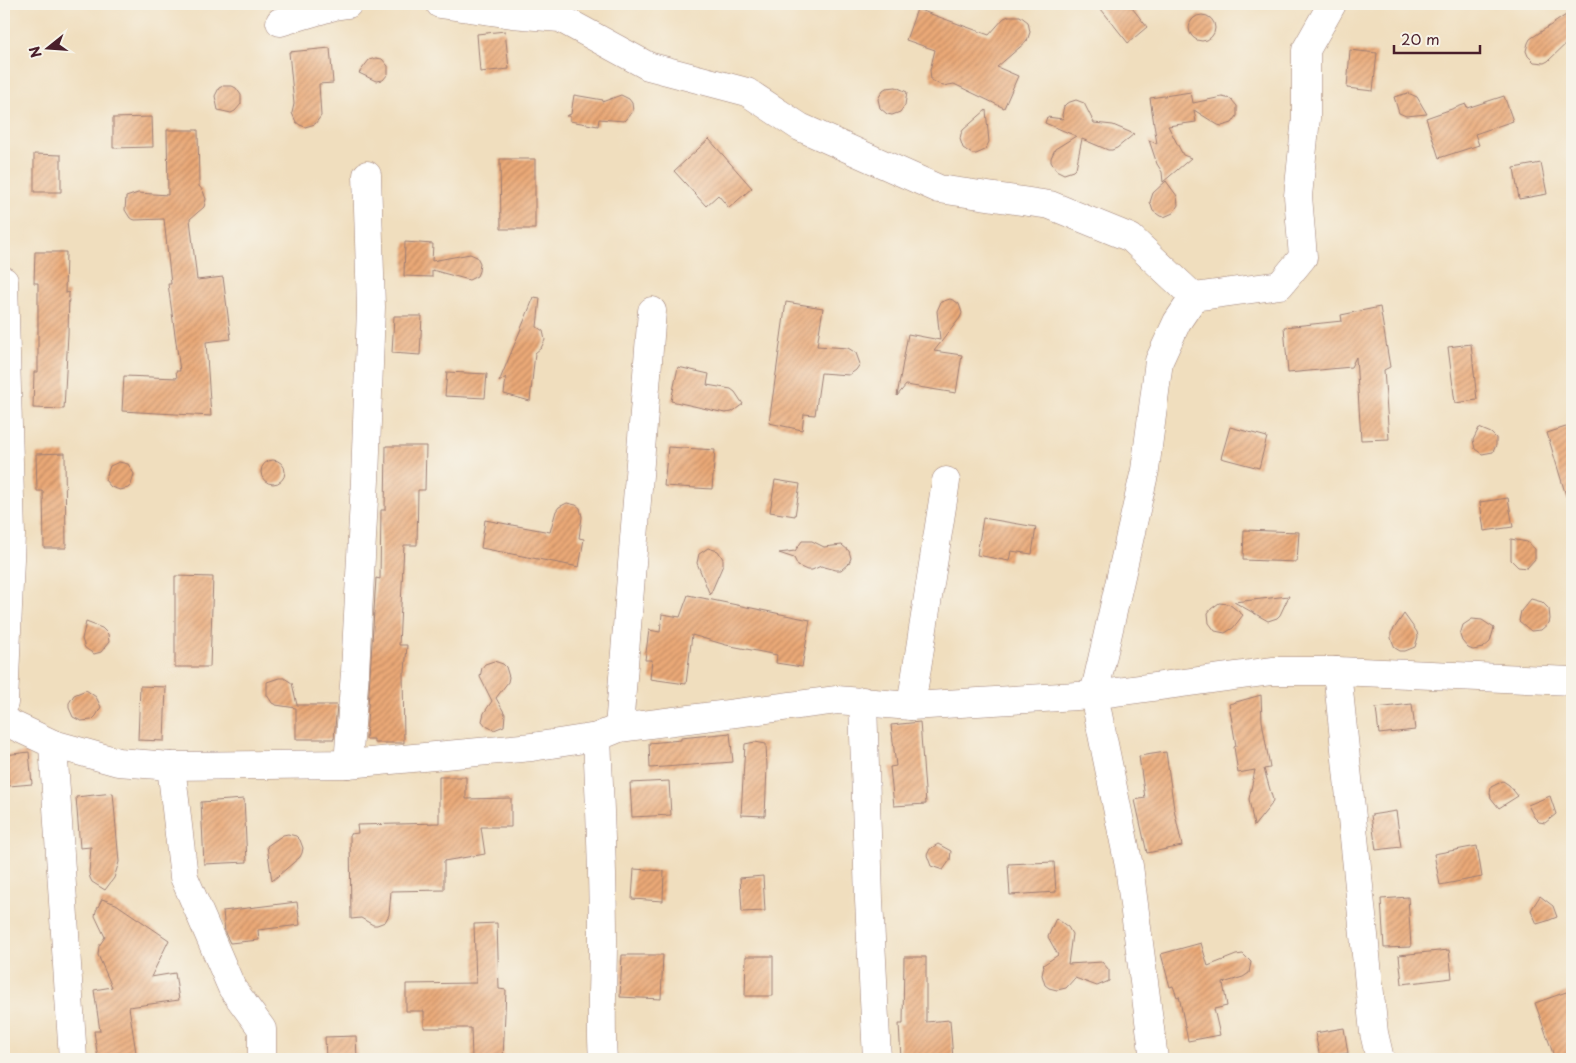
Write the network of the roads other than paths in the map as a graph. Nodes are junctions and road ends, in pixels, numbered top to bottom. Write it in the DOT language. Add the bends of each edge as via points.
graph roads {
  1 [pos="348,4"];
  2 [pos="440,4"];
  3 [pos="1332,4"];
  4 [pos="280,22"];
  5 [pos="366,175"];
  6 [pos="4,281"];
  7 [pos="1194,297"];
  8 [pos="652,311"];
  9 [pos="946,481"];
  10 [pos="1337,671"];
  11 [pos="1572,681"];
  12 [pos="1094,695"];
  13 [pos="863,702"];
  14 [pos="4,704"];
  15 [pos="911,706"];
  16 [pos="4,721"];
  17 [pos="608,733"];
  18 [pos="53,744"];
  19 [pos="348,764"];
  20 [pos="171,766"];
  21 [pos="73,1059"];
  22 [pos="262,1059"];
  23 [pos="603,1059"];
  24 [pos="877,1059"];
  25 [pos="1154,1059"];
  26 [pos="1380,1059"];
  1 -- 4 [label="street"];
  2 -- 7 [label="street" via="560,18 648,66 747,92 800,127 939,189 1050,205 1131,238"];
  3 -- 7 [label="street" via="1306,50 1306,118 1298,196 1303,257 1280,285"];
  5 -- 19 [label="street" via="371,307 365,480"];
  6 -- 14 [label="street" via="11,535"];
  7 -- 12 [label="street" via="1177,322 1159,362 1145,470"];
  8 -- 17 [label="street"];
  9 -- 15 [label="street"];
  10 -- 11 [label="street"];
  10 -- 12 [label="street" via="1272,671"];
  10 -- 26 [label="street" via="1374,1033"];
  12 -- 15 [label="street"];
  12 -- 25 [label="street" via="1129,866"];
  13 -- 15 [label="street"];
  13 -- 17 [label="street" via="837,700"];
  13 -- 24 [label="street"];
  16 -- 18 [label="street"];
  17 -- 19 [label="street" via="532,747"];
  17 -- 23 [label="street" via="602,868"];
  18 -- 20 [label="street" via="118,762"];
  18 -- 21 [label="street"];
  19 -- 20 [label="street"];
  20 -- 22 [label="street" via="184,877 232,988 262,1029"];
}
